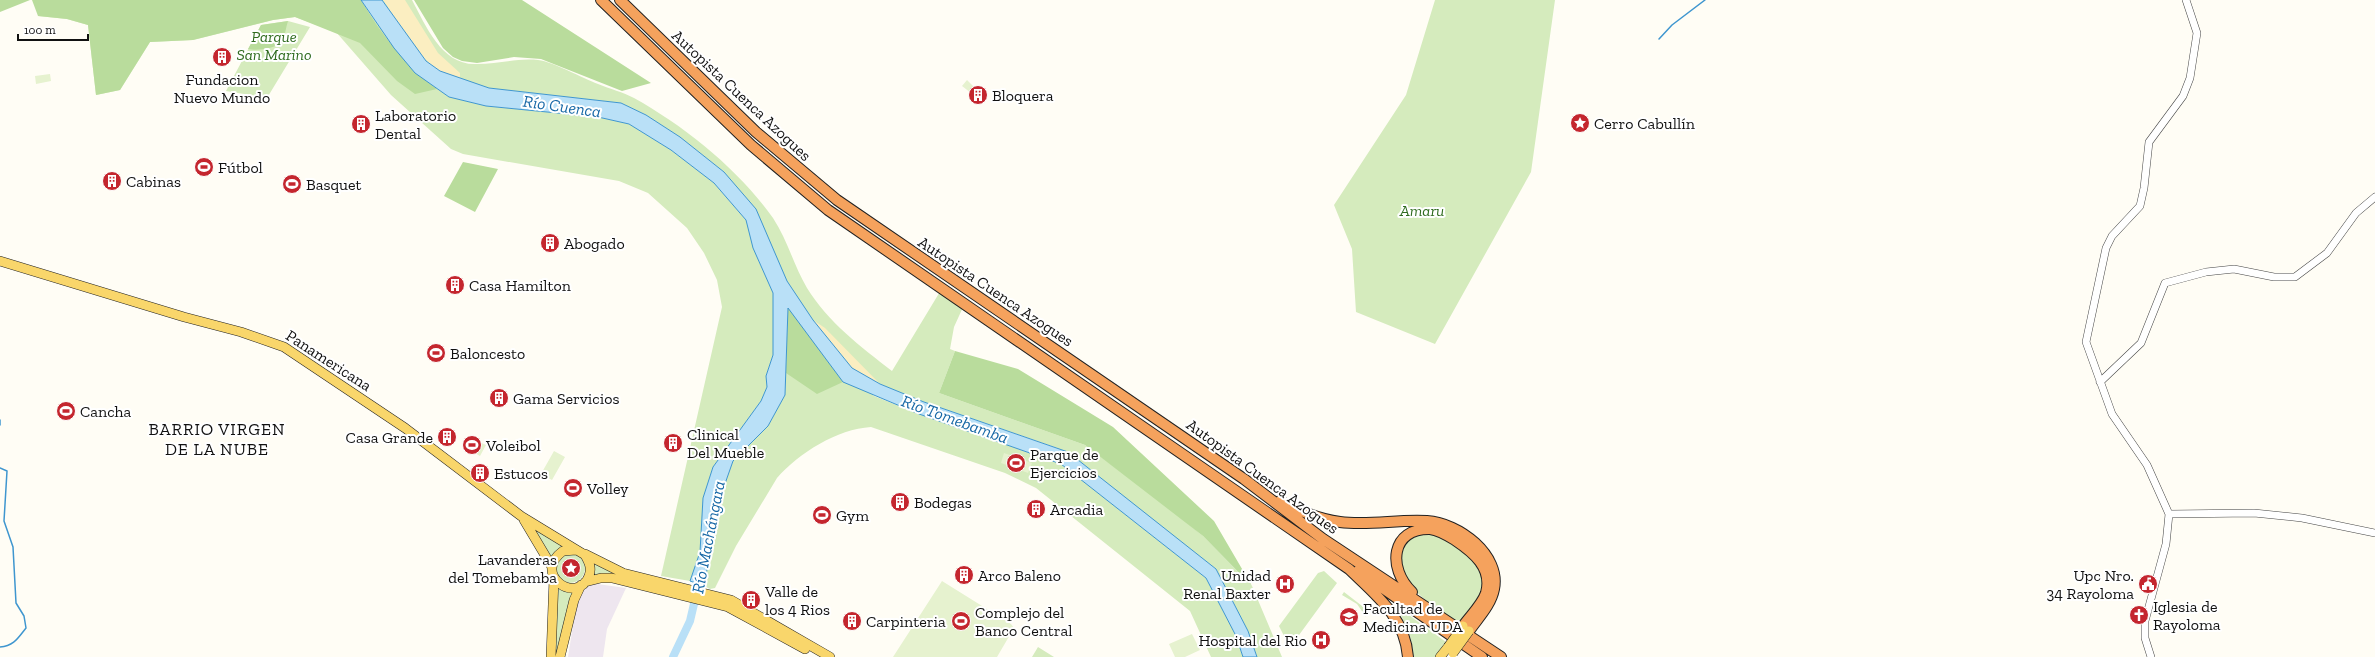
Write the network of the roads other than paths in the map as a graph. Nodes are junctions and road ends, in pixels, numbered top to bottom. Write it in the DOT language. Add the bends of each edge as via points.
graph roads {
  1 [pos="601,0"];
  2 [pos="620,0"];
  3 [pos="2186,0"];
  4 [pos="2375,196"];
  5 [pos="0,261"];
  6 [pos="2100,382"];
  7 [pos="1251,484"];
  8 [pos="2169,514"];
  9 [pos="521,516"];
  10 [pos="2375,533"];
  11 [pos="578,551"];
  12 [pos="552,567"];
  13 [pos="1349,569"];
  14 [pos="554,578"];
  15 [pos="583,584"];
  16 [pos="682,592"];
  17 [pos="709,597"];
  18 [pos="1429,609"];
  19 [pos="1466,628"];
  20 [pos="1450,653"];
  21 [pos="551,657"];
  22 [pos="560,657"];
  23 [pos="819,657"];
  24 [pos="830,657"];
  25 [pos="1408,657"];
  26 [pos="1440,657"];
  27 [pos="1482,657"];
  28 [pos="1501,657"];
  29 [pos="2151,657"];
  1 -- 13 [label="highway, Autopista Cuenca Azogues" via="755,148 828,210"];
  2 -- 7 [label="highway, Autopista Cuenca Azogues" via="756,132 831,195"];
  3 -- 6 [label="street" via="2197,33 2190,78 2183,96 2149,142 2140,206 2112,236 2106,248 2086,335"];
  4 -- 6 [label="street" via="2356,213 2327,253 2295,276 2274,277 2234,268 2206,272 2165,283 2141,343"];
  5 -- 9 [label="main road, Panamericana" via="284,347 404,428"];
  6 -- 8 [label="street" via="2112,414 2147,465"];
  7 -- 18 [label="highway, Autopista Cuenca Azogues" via="1298,521"];
  7 -- 19 [label="highway" via="1292,507 1322,519 1360,523 1428,521 1447,526 1464,536 1479,547 1489,559 1495,578 1491,600"];
  8 -- 10 [label="street" via="2254,513 2302,518"];
  8 -- 29 [label="street" via="2166,544 2145,621 2145,638"];
  9 -- 11 [label="main road, Panamericana"];
  9 -- 12 [label="main road, Panamericana"];
  11 -- 12 [label="main road" via="563,551 557,555"];
  11 -- 15 [label="main road" via="588,560 590,566"];
  11 -- 16 [label="main road, Panamericana" via="602,565"];
  12 -- 14 [label="main road"];
  13 -- 25 [label="highway" via="1396,617 1404,634"];
  13 -- 27 [label="highway" via="1358,571"];
  14 -- 15 [label="main road" via="570,588"];
  14 -- 21 [label="main road"];
  15 -- 16 [label="main road" via="600,578 612,578"];
  15 -- 22 [label="main road" via="574,600"];
  16 -- 17 [label="main road"];
  17 -- 23 [label="main road"];
  17 -- 24 [label="main road" via="743,606"];
  18 -- 19 [label="highway" via="1403,584 1395,560 1398,548 1407,537 1418,531 1430,529 1445,534 1465,547 1478,558 1486,571 1485,594"];
  18 -- 28 [label="highway"];
  19 -- 20 [label="main road, bridge"];
  20 -- 26 [label="main road"];
}
